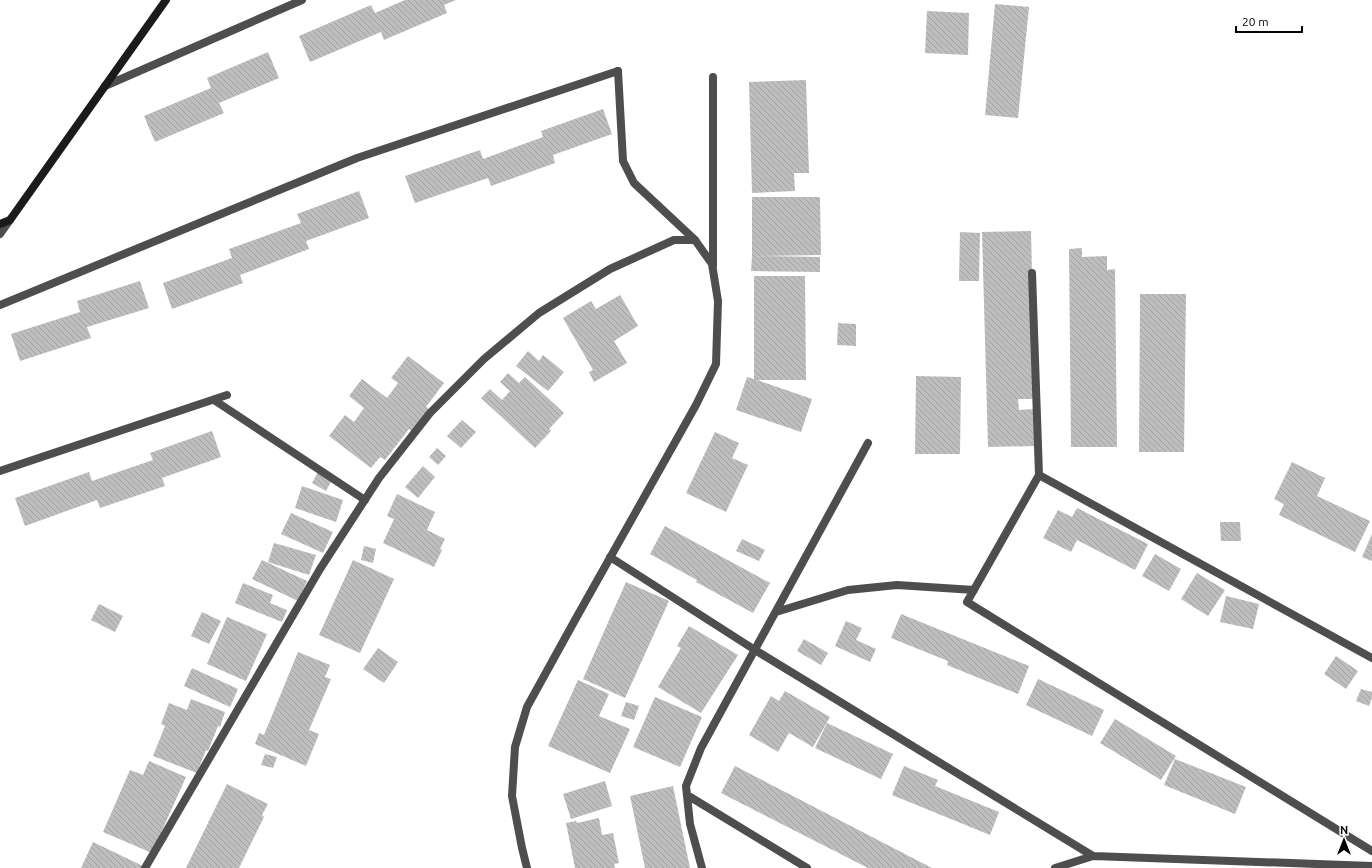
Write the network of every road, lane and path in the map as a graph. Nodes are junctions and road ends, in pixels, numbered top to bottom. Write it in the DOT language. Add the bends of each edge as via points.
graph roads {
  1 [pos="166,0"];
  2 [pos="302,0"];
  3 [pos="713,77"];
  4 [pos="105,86"];
  5 [pos="10,220"];
  6 [pos="0,224"];
  7 [pos="0,234"];
  8 [pos="695,240"];
  9 [pos="713,272"];
  10 [pos="1032,274"];
  11 [pos="0,305"];
  12 [pos="227,395"];
  13 [pos="214,400"];
  14 [pos="868,443"];
  15 [pos="0,471"];
  16 [pos="1039,475"];
  17 [pos="365,500"];
  18 [pos="610,557"];
  19 [pos="974,590"];
  20 [pos="776,612"];
  21 [pos="755,650"];
  22 [pos="1372,658"];
  23 [pos="687,795"];
  24 [pos="1372,850"];
  25 [pos="1093,856"];
  26 [pos="1372,866"];
  27 [pos="145,868"];
  28 [pos="527,868"];
  29 [pos="702,868"];
  30 [pos="806,868"];
  31 [pos="1055,868"];
  1 -- 4 [label="main road"];
  2 -- 4 [label="street"];
  3 -- 9 [label="street"];
  4 -- 5 [label="main road"];
  5 -- 6 [label="main road"];
  5 -- 7 [label="street"];
  8 -- 9 [label="street" via="712,264"];
  8 -- 11 [label="street" via="634,183 623,161 618,71 357,158"];
  8 -- 17 [label="street" via="674,240 610,269 539,313 484,359 430,413"];
  9 -- 18 [label="street" via="718,301 716,364 696,406"];
  10 -- 16 [label="street"];
  12 -- 13 [label="street"];
  13 -- 15 [label="street"];
  13 -- 17 [label="street"];
  14 -- 20 [label="street"];
  16 -- 19 [label="street"];
  16 -- 22 [label="street"];
  17 -- 27 [label="street" via="320,569"];
  18 -- 21 [label="street"];
  18 -- 28 [label="street" via="527,707 515,747 512,796"];
  19 -- 20 [label="street" via="897,585 848,590"];
  19 -- 24 [label="street" via="967,602"];
  20 -- 21 [label="street"];
  21 -- 23 [label="street" via="701,748 686,786"];
  21 -- 25 [label="street"];
  23 -- 29 [label="street" via="690,824"];
  23 -- 30 [label="street"];
  25 -- 26 [label="street"];
  25 -- 31 [label="street"];
}
